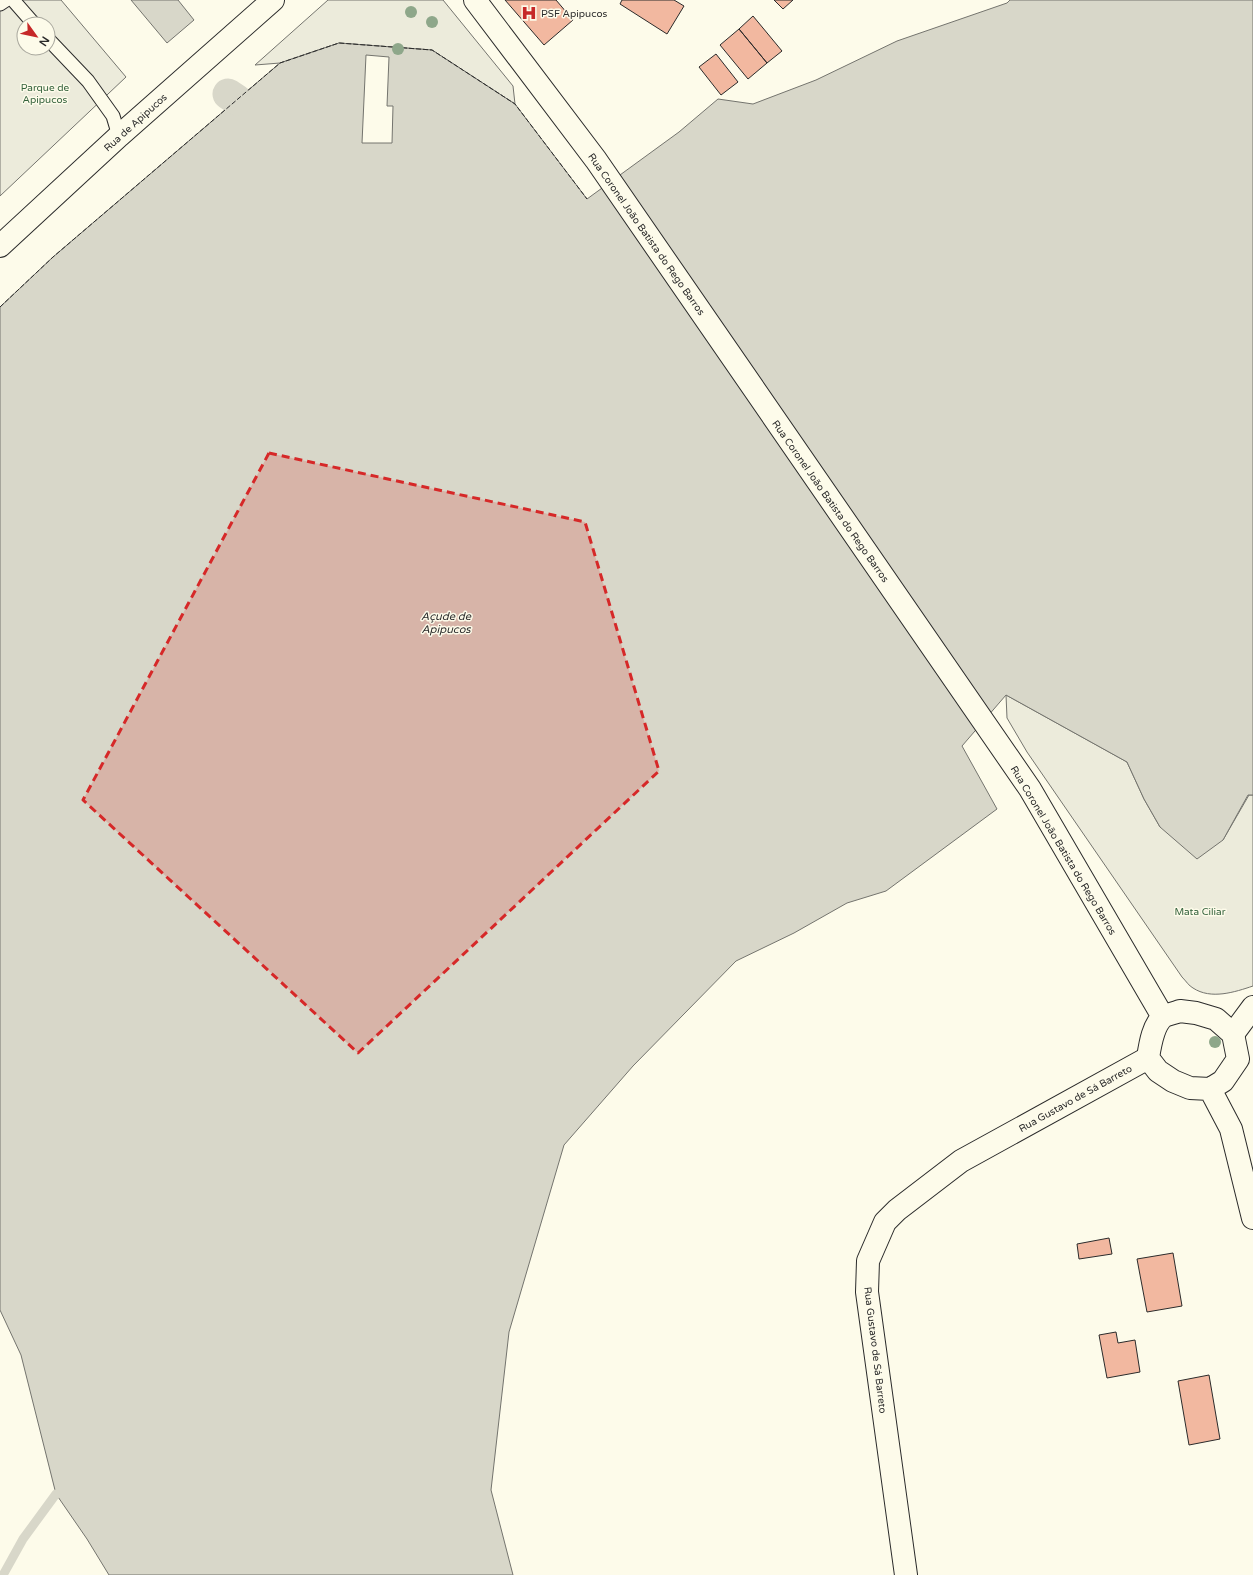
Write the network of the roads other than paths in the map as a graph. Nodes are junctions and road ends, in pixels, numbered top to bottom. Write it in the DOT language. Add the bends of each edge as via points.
graph roads {
  1 [pos="6,0"];
  2 [pos="13,0"];
  3 [pos="273,0"];
  4 [pos="475,0"];
  5 [pos="0,4"];
  6 [pos="27,16"];
  7 [pos="56,47"];
  8 [pos="119,136"];
  9 [pos="0,246"];
  10 [pos="1253,1006"];
  11 [pos="1163,1017"];
  12 [pos="1233,1034"];
  13 [pos="1148,1058"];
  14 [pos="1210,1089"];
  15 [pos="1253,1218"];
  16 [pos="906,1575"];
  1 -- 5 [label="lane"];
  2 -- 6 [label="lane"];
  3 -- 8 [label="street, Rua de Apipucos"];
  4 -- 11 [label="street, Rua Coronel João Batista do Rego Barros" via="596,160 1030,789"];
  7 -- 8 [label="lane" via="78,68 113,116"];
  8 -- 9 [label="street, Rua de Apipucos"];
  10 -- 12 [label="street"];
  11 -- 12 [label="street" via="1180,1011 1196,1013 1216,1019"];
  11 -- 13 [label="street" via="1154,1031"];
  12 -- 14 [label="street" via="1238,1059 1223,1081"];
  13 -- 14 [label="street" via="1158,1071 1173,1081 1190,1088"];
  13 -- 16 [label="street, Rua Gustavo de Sá Barreto" via="961,1161 897,1210 879,1234 868,1261 867,1292"];
  14 -- 15 [label="street" via="1231,1129"];
}
